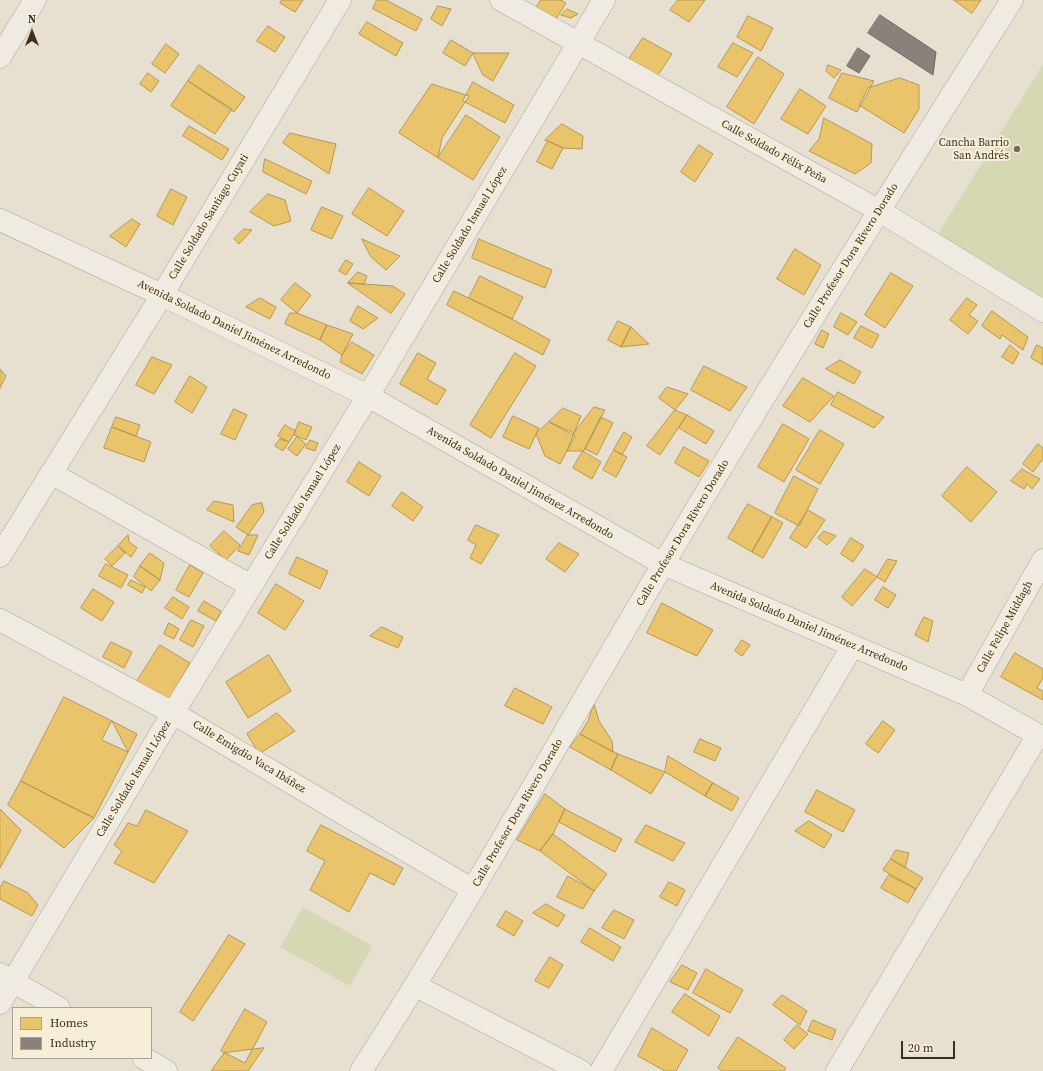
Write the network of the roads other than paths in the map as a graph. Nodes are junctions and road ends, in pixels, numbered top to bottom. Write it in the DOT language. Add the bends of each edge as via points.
graph roads {
  1 [pos="35,0"];
  2 [pos="340,0"];
  3 [pos="501,0"];
  4 [pos="604,0"];
  5 [pos="1012,0"];
  6 [pos="577,44"];
  7 [pos="0,57"];
  8 [pos="878,210"];
  9 [pos="0,220"];
  10 [pos="162,295"];
  11 [pos="1043,311"];
  12 [pos="368,396"];
  13 [pos="51,473"];
  14 [pos="0,556"];
  15 [pos="1043,560"];
  16 [pos="663,564"];
  17 [pos="251,586"];
  18 [pos="0,620"];
  19 [pos="852,647"];
  20 [pos="967,695"];
  21 [pos="173,712"];
  22 [pos="1040,737"];
  23 [pos="473,890"];
  24 [pos="7,978"];
  25 [pos="416,986"];
  26 [pos="0,1003"];
  27 [pos="57,1007"];
  28 [pos="146,1059"];
  29 [pos="166,1071"];
  30 [pos="361,1071"];
  31 [pos="582,1071"];
  32 [pos="601,1071"];
  33 [pos="837,1071"];
  1 -- 7 [label="street"];
  2 -- 10 [label="street, Calle Soldado Santiago Cuyati"];
  3 -- 6 [label="street, Calle Soldado Félix Peña"];
  4 -- 6 [label="street, Calle Soldado Ismael López"];
  5 -- 8 [label="street, Calle Profesor Dora Rivero Dorado"];
  6 -- 8 [label="street, Calle Soldado Félix Peña"];
  6 -- 12 [label="street, Calle Soldado Ismael López"];
  8 -- 11 [label="street, Calle Soldado Félix Peña"];
  8 -- 16 [label="street, Calle Profesor Dora Rivero Dorado"];
  9 -- 10 [label="street, Avenida Soldado Daniel Jiménez Arredondo"];
  10 -- 12 [label="street, Avenida Soldado Daniel Jiménez Arredondo"];
  10 -- 13 [label="street, Calle Soldado Santiago Cuyati"];
  12 -- 16 [label="street, Avenida Soldado Daniel Jiménez Arredondo"];
  12 -- 17 [label="street, Calle Soldado Ismael López"];
  13 -- 14 [label="street, Calle Soldado Santiago Cuyati"];
  13 -- 17 [label="street"];
  15 -- 20 [label="street, Calle Felipe Middagh"];
  16 -- 19 [label="street, Avenida Soldado Daniel Jiménez Arredondo"];
  16 -- 23 [label="street, Calle Profesor Dora Rivero Dorado"];
  17 -- 21 [label="street, Calle Soldado Ismael López"];
  18 -- 21 [label="street, Calle Emigdio Vaca Ibáñez"];
  19 -- 20 [label="street, Avenida Soldado Daniel Jiménez Arredondo"];
  19 -- 32 [label="street"];
  20 -- 22 [label="street, Avenida Soldado Daniel Jiménez Arredondo"];
  21 -- 23 [label="street, Calle Emigdio Vaca Ibáñez"];
  21 -- 24 [label="street, Calle Soldado Ismael López"];
  22 -- 33 [label="street"];
  23 -- 25 [label="street, Calle Profesor Dora Rivero Dorado"];
  24 -- 26 [label="street, Calle Soldado Ismael López"];
  24 -- 27 [label="street"];
  25 -- 30 [label="street, Calle Profesor Dora Rivero Dorado"];
  25 -- 31 [label="street"];
  28 -- 29 [label="street"];
}
